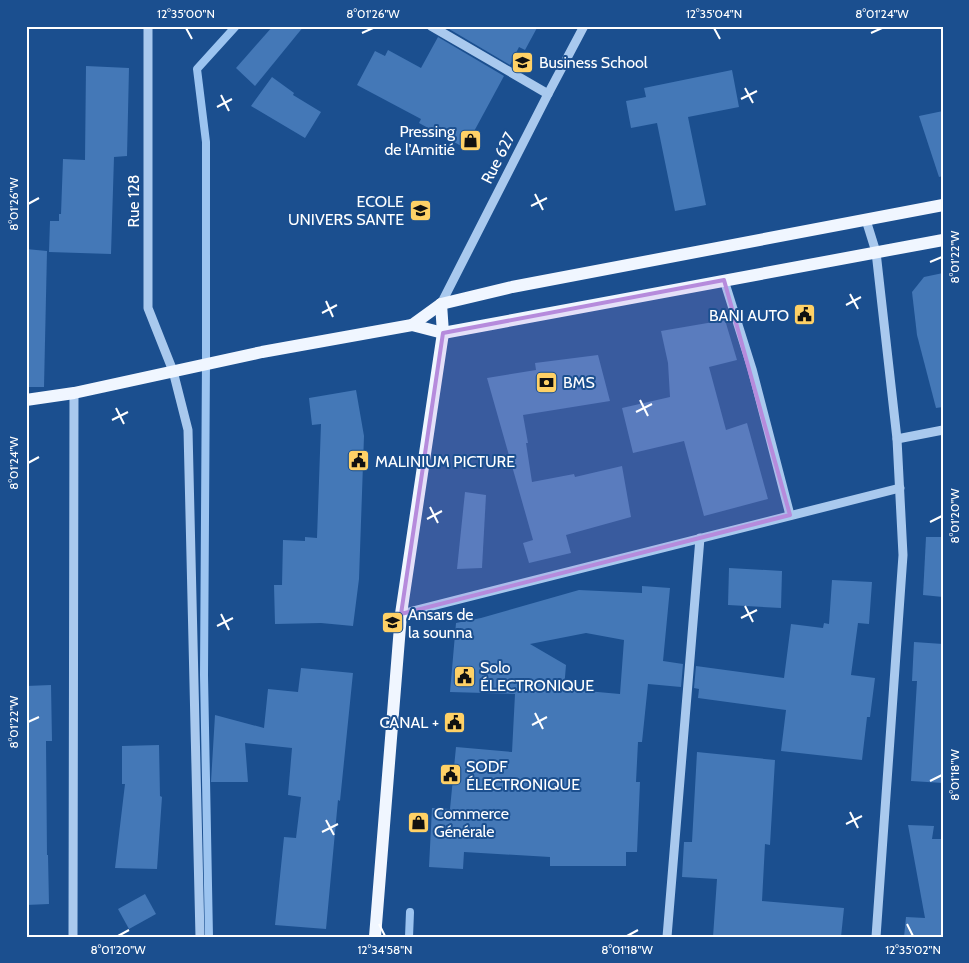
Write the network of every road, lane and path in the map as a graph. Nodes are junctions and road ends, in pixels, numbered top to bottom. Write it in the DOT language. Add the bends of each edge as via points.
graph roads {
  1 [pos="148,26"];
  2 [pos="432,26"];
  3 [pos="584,26"];
  4 [pos="548,94"];
  5 [pos="943,205"];
  6 [pos="866,220"];
  7 [pos="943,240"];
  8 [pos="876,252"];
  9 [pos="724,280"];
  10 [pos="441,304"];
  11 [pos="412,325"];
  12 [pos="443,333"];
  13 [pos="173,371"];
  14 [pos="74,393"];
  15 [pos="26,400"];
  16 [pos="943,430"];
  17 [pos="897,439"];
  18 [pos="900,488"];
  19 [pos="790,516"];
  20 [pos="700,538"];
  21 [pos="401,614"];
  22 [pos="73,937"];
  23 [pos="200,937"];
  24 [pos="375,937"];
  25 [pos="668,937"];
  26 [pos="876,937"];
  1 -- 13 [label="street, Rue 128" via="148,308"];
  2 -- 4 [label="street"];
  3 -- 4 [label="street, Rue 627"];
  4 -- 10 [label="street, Rue 627"];
  5 -- 6 [label="main road"];
  6 -- 8 [label="street"];
  6 -- 10 [label="main road" via="512,287"];
  7 -- 8 [label="main road"];
  8 -- 9 [label="main road"];
  8 -- 17 [label="street"];
  9 -- 12 [label="main road"];
  9 -- 19 [label="street" via="752,369"];
  10 -- 11 [label="main road"];
  10 -- 12 [label="main road"];
  11 -- 12 [label="main road"];
  11 -- 13 [label="main road"];
  12 -- 21 [label="main road"];
  13 -- 14 [label="main road"];
  13 -- 23 [label="street, Rue 128" via="188,430"];
  14 -- 15 [label="main road"];
  14 -- 22 [label="street"];
  16 -- 17 [label="street"];
  17 -- 18 [label="street"];
  18 -- 19 [label="street"];
  18 -- 26 [label="street" via="903,555"];
  19 -- 20 [label="street"];
  20 -- 21 [label="street"];
  20 -- 25 [label="street"];
  21 -- 24 [label="main road"];
}
